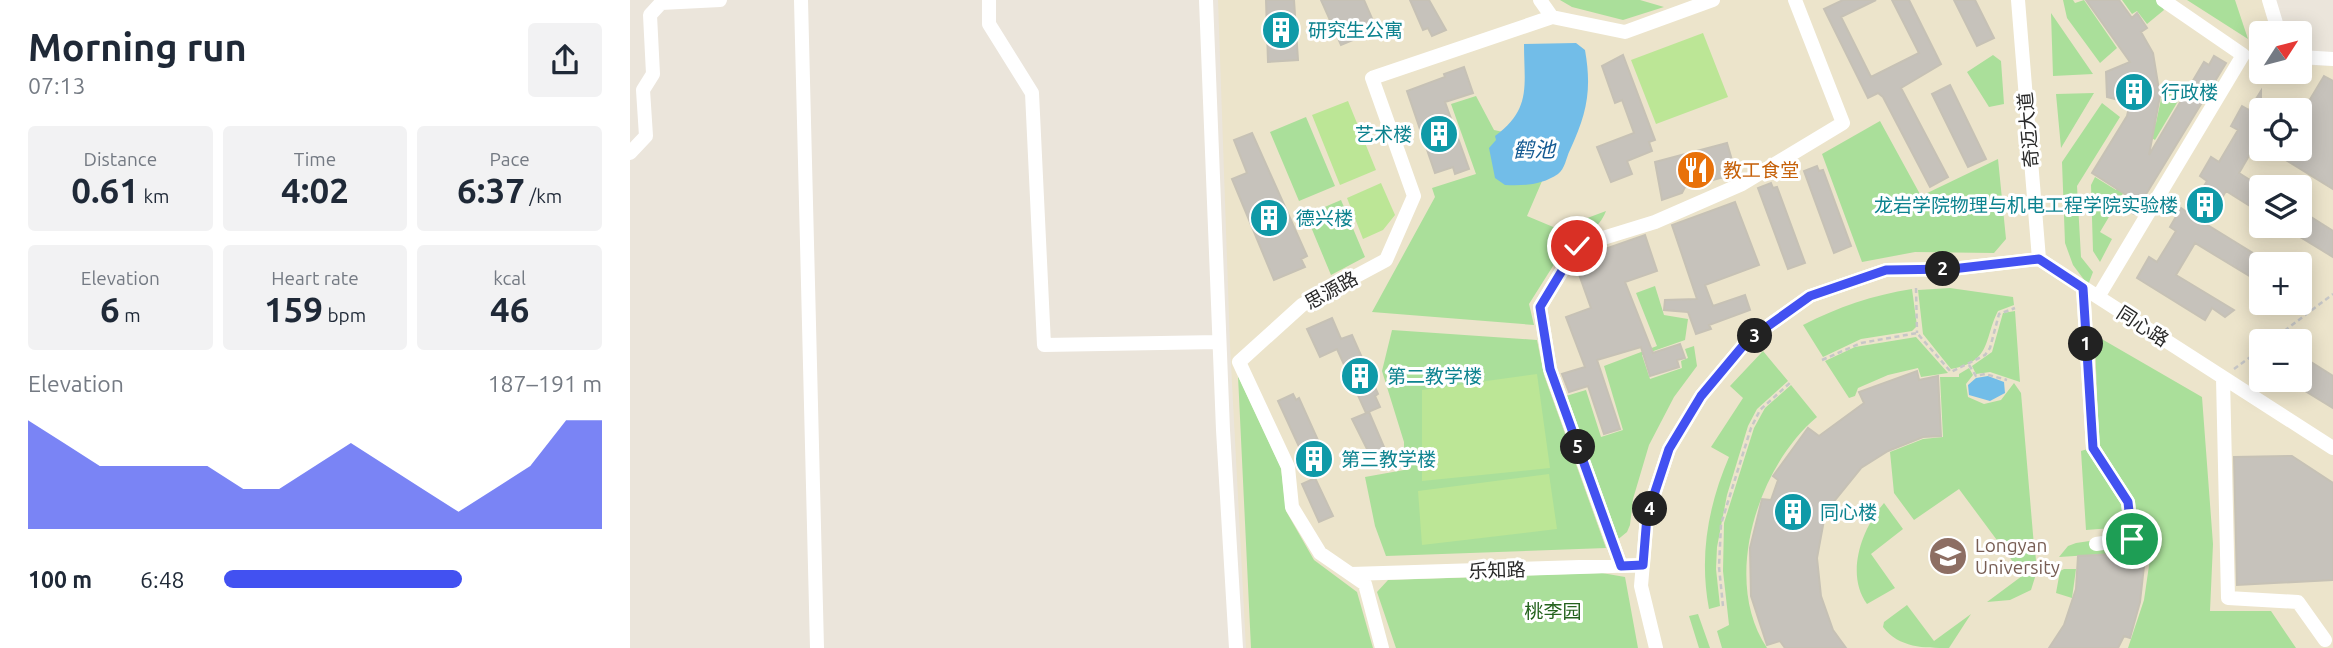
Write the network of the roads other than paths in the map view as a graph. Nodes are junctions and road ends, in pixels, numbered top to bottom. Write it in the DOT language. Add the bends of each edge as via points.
graph roads {
  1 [pos="720,0"];
  2 [pos="801,0"];
  3 [pos="989,0"];
  4 [pos="1206,0"];
  5 [pos="1540,0"];
  6 [pos="1713,0"];
  7 [pos="1796,0"];
  8 [pos="2018,0"];
  9 [pos="2163,0"];
  10 [pos="2269,0"];
  11 [pos="1552,17"];
  12 [pos="2275,21"];
  13 [pos="2312,58"];
  14 [pos="2333,60"];
  15 [pos="630,153"];
  16 [pos="2039,259"];
  17 [pos="2083,288"];
  18 [pos="2098,297"];
  19 [pos="1219,342"];
  20 [pos="2223,377"];
  21 [pos="2333,448"];
  22 [pos="2096,544"];
  23 [pos="1643,565"];
  24 [pos="1621,566"];
  25 [pos="1351,574"];
  26 [pos="2324,641"];
  27 [pos="817,648"];
  28 [pos="1236,648"];
  29 [pos="1382,648"];
  30 [pos="1656,648"];
  1 -- 15 [label="street" via="661,3 650,15 653,74 643,90 646,136"];
  2 -- 27 [label="street"];
  3 -- 19 [label="street" via="989,24 1032,93 1044,345"];
  4 -- 19 [label="street"];
  5 -- 11 [label="street"];
  6 -- 11 [label="street" via="1625,32"];
  7 -- 24 [label="street" via="1843,123 1742,184 1655,222 1577,246 1540,307 1550,369"];
  8 -- 16 [label="street, 奇迈大道"];
  9 -- 18 [label="street" via="2243,55"];
  10 -- 12 [label="street"];
  11 -- 25 [label="street, 思源路" via="1372,78 1414,196 1386,260 1302,305 1239,362 1288,467 1293,507 1320,553"];
  13 -- 14 [label="street"];
  16 -- 17 [label="street, 同心路"];
  16 -- 23 [label="street" via="1952,269 1886,270 1810,296 1747,341 1701,396 1669,449 1647,516"];
  17 -- 18 [label="street, 同心路"];
  17 -- 22 [label="street" via="2093,448 2128,502 2132,539"];
  18 -- 20 [label="street, 同心路"];
  19 -- 28 [label="street"];
  20 -- 21 [label="street, 同心路"];
  20 -- 26 [label="street" via="2228,598 2298,602"];
  23 -- 24 [label="street, 乐知路"];
  23 -- 30 [label="street" via="1641,586"];
  24 -- 25 [label="street, 乐知路"];
  25 -- 29 [label="street, 思源路" via="1365,584"];
}
